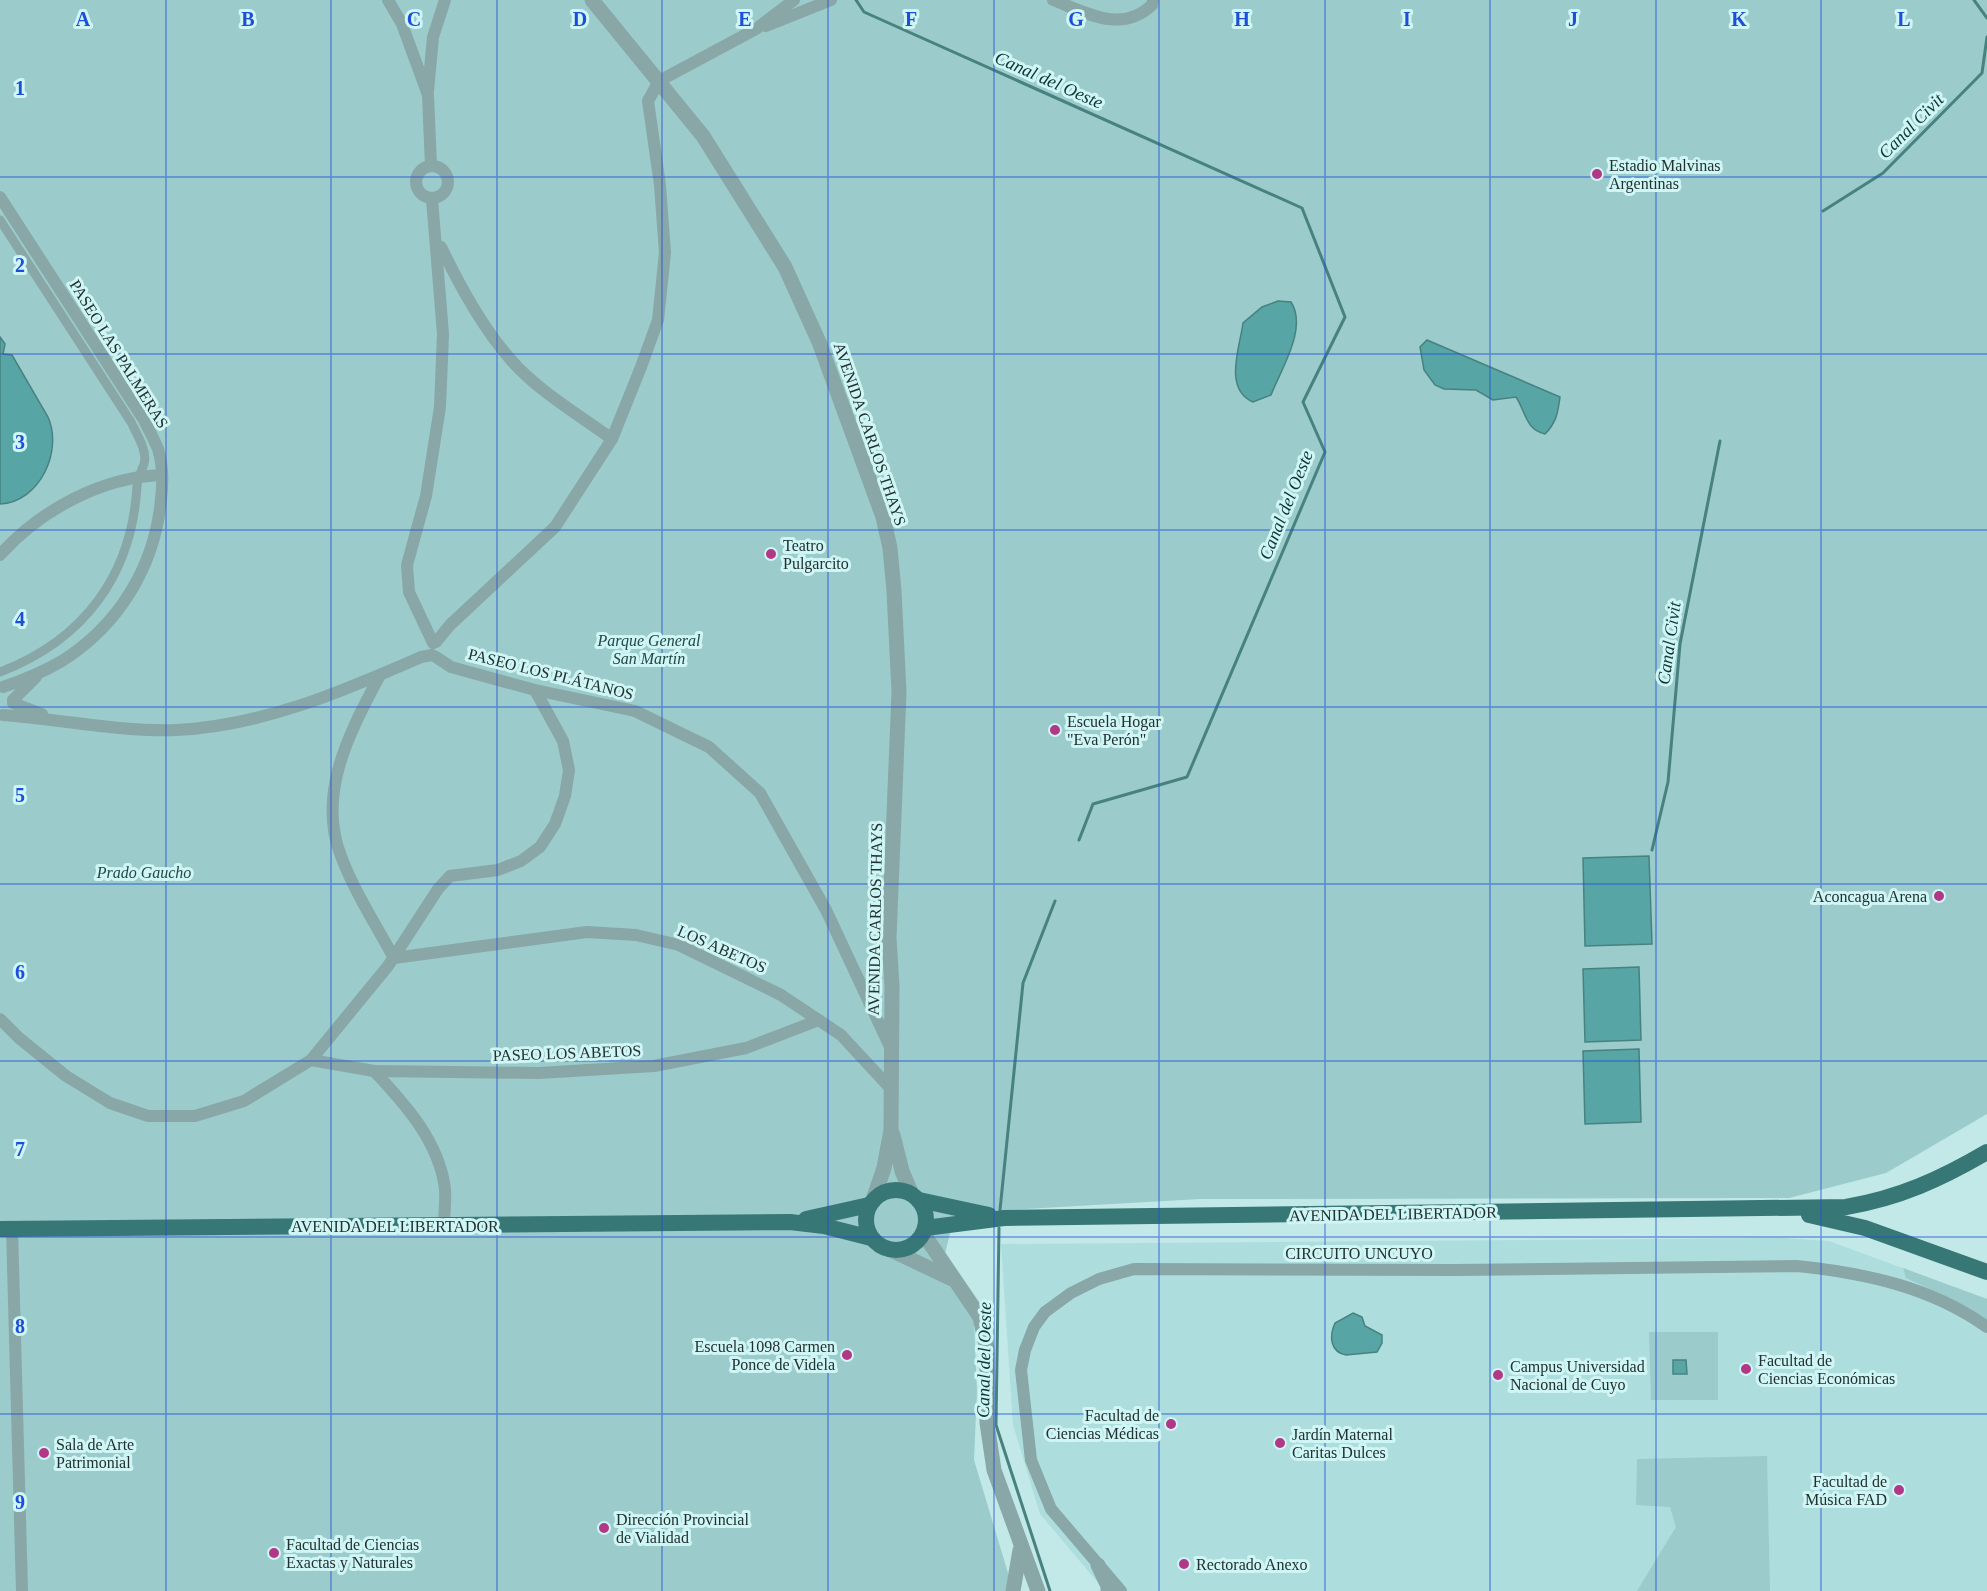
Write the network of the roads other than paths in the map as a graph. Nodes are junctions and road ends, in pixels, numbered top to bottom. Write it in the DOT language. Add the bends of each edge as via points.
graph roads {
  1 [pos="388,0"];
  2 [pos="445,0"];
  3 [pos="592,0"];
  4 [pos="794,0"];
  5 [pos="831,0"];
  6 [pos="1053,0"];
  7 [pos="1153,0"];
  8 [pos="756,29"];
  9 [pos="659,81"];
  10 [pos="428,96"];
  11 [pos="431,166"];
  12 [pos="0,197"];
  13 [pos="432,199"];
  14 [pos="0,220"];
  15 [pos="438,240"];
  16 [pos="612,439"];
  17 [pos="162,475"];
  18 [pos="138,476"];
  19 [pos="0,555"];
  20 [pos="434,650"];
  21 [pos="0,672"];
  22 [pos="38,674"];
  23 [pos="380,675"];
  24 [pos="2,687"];
  25 [pos="535,690"];
  26 [pos="13,701"];
  27 [pos="2,715"];
  28 [pos="58,719"];
  29 [pos="394,958"];
  30 [pos="0,1019"];
  31 [pos="819,1020"];
  32 [pos="892,1051"];
  33 [pos="311,1060"];
  34 [pos="374,1071"];
  35 [pos="892,1090"];
  36 [pos="891,1130"];
  37 [pos="1987,1152"];
  38 [pos="916,1197"];
  39 [pos="871,1202"];
  40 [pos="1782,1210"];
  41 [pos="1005,1218"];
  42 [pos="790,1222"];
  43 [pos="444,1226"];
  44 [pos="6,1229"];
  45 [pos="924,1231"];
  46 [pos="871,1238"];
  47 [pos="891,1250"];
  48 [pos="1987,1272"];
  49 [pos="952,1279"];
  50 [pos="1987,1327"];
  51 [pos="1020,1547"];
  52 [pos="1098,1565"];
  53 [pos="22,1591"];
  54 [pos="1013,1591"];
  55 [pos="1038,1591"];
  56 [pos="1108,1591"];
  57 [pos="1121,1591"];
  1 -- 10 [label="street" via="402,24"];
  2 -- 10 [label="street" via="434,37"];
  3 -- 9 [label="street, AVENIDA CARLOS THAYS"];
  4 -- 8 [label="street"];
  5 -- 8 [label="street"];
  6 -- 7 [label="street" via="1115,21 1132,20 1143,14"];
  8 -- 9 [label="street"];
  9 -- 16 [label="street" via="648,101 665,253 658,320"];
  9 -- 32 [label="street, AVENIDA CARLOS THAYS" via="703,136 785,267 819,342 883,517 894,591 899,692 889,938"];
  10 -- 11 [label="street"];
  11 -- 13 [label="street" via="441,170 447,179 446,190"];
  11 -- 13 [label="street" via="418,174 415,183 419,193"];
  12 -- 17 [label="street, PASEO LAS PALMERAS" via="144,420 158,450"];
  13 -- 15 [label="street"];
  14 -- 18 [label="street" via="131,422 145,462"];
  15 -- 16 [label="street" via="458,282 511,360"];
  15 -- 20 [label="street" via="443,334 440,407 426,496 406,565 409,592"];
  16 -- 20 [label="street" via="555,526 448,627"];
  17 -- 18 [label="street"];
  17 -- 22 [label="street, PASEO LAS PALMERAS" via="159,520 136,586 96,634 64,660"];
  18 -- 19 [label="street" via="74,499 38,521"];
  18 -- 21 [label="street" via="125,556 111,581 82,620 31,660"];
  20 -- 23 [label="street"];
  20 -- 25 [label="street, PASEO LOS PLÁTANOS" via="451,667"];
  22 -- 24 [label="street"];
  22 -- 26 [label="street"];
  23 -- 28 [label="street" via="289,710 214,727 128,729"];
  23 -- 29 [label="street" via="342,753 331,809 341,856"];
  24 -- 26 [label="street"];
  25 -- 29 [label="street" via="563,741 569,770 566,796 555,824 540,846 521,861 498,870 450,876"];
  25 -- 32 [label="street, PASEO LOS PLÁTANOS" via="634,711 709,747 760,793 826,910"];
  26 -- 27 [label="street" via="9,712"];
  26 -- 28 [label="street"];
  27 -- 28 [label="street"];
  29 -- 31 [label="street, LOS ABETOS" via="586,932 636,934 679,945 781,995"];
  29 -- 33 [label="street"];
  30 -- 33 [label="street" via="66,1076 110,1103 148,1116 195,1116 244,1101"];
  31 -- 34 [label="street, PASEO LOS ABETOS" via="746,1048 654,1066 539,1073"];
  31 -- 35 [label="street, LOS ABETOS" via="841,1035"];
  32 -- 35 [label="street, AVENIDA CARLOS THAYS"];
  33 -- 34 [label="street, PASEO LOS ABETOS"];
  34 -- 43 [label="street" via="404,1103 431,1146 445,1189"];
  35 -- 36 [label="street, AVENIDA CARLOS THAYS"];
  36 -- 38 [label="street, AVENIDA CARLOS THAYS" via="902,1171"];
  36 -- 39 [label="street, AVENIDA CARLOS THAYS" via="884,1168"];
  37 -- 40 [label="main road, AVENIDA DEL LIBERTADOR" via="1903,1195 1846,1207"];
  38 -- 39 [label="main road" via="891,1190"];
  38 -- 41 [label="main road, AVENIDA DEL LIBERTADOR"];
  38 -- 45 [label="main road" via="926,1218"];
  39 -- 42 [label="main road, AVENIDA DEL LIBERTADOR"];
  39 -- 46 [label="main road" via="866,1216"];
  40 -- 41 [label="main road, AVENIDA DEL LIBERTADOR"];
  40 -- 48 [label="main road, AVENIDA DEL LIBERTADOR" via="1865,1228"];
  41 -- 45 [label="main road, AVENIDA DEL LIBERTADOR"];
  42 -- 43 [label="main road, AVENIDA DEL LIBERTADOR"];
  42 -- 46 [label="main road, AVENIDA DEL LIBERTADOR"];
  43 -- 44 [label="main road, AVENIDA DEL LIBERTADOR"];
  44 -- 53 [label="street"];
  45 -- 47 [label="main road" via="911,1246"];
  45 -- 49 [label="street"];
  46 -- 47 [label="main road"];
  47 -- 49 [label="street"];
  49 -- 51 [label="street" via="971,1301 984,1334 990,1451"];
  50 -- 52 [label="street, CIRCUITO UNCUYO" via="1955,1306 1896,1283 1846,1271 1797,1266 1134,1269 1099,1279 1045,1312 1034,1327 1022,1370 1031,1460 1042,1490 1057,1518"];
  51 -- 54 [label="street"];
  51 -- 55 [label="street"];
  52 -- 56 [label="street"];
  52 -- 57 [label="street, CIRCUITO UNCUYO"];
}
